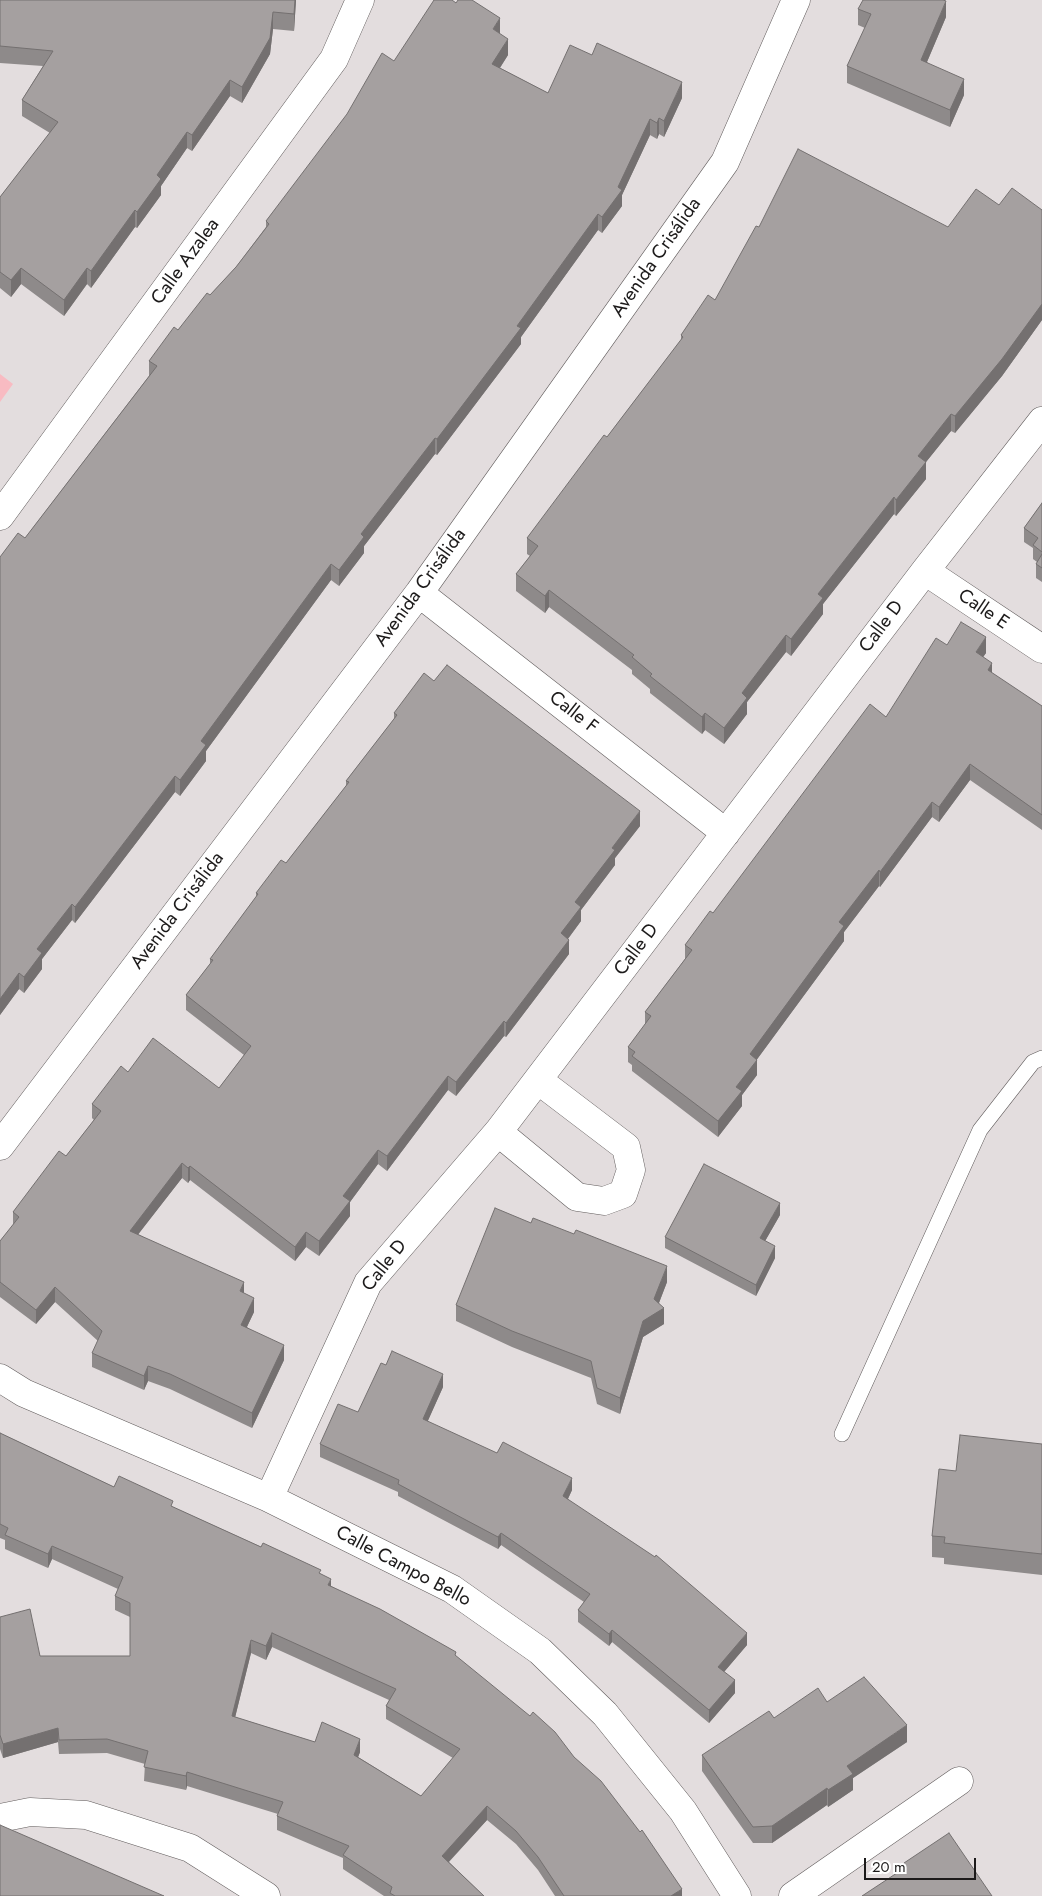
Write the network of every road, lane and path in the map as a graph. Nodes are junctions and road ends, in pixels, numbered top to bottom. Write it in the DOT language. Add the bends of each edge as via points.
graph roads {
  1 [pos="360,0"];
  2 [pos="796,0"];
  3 [pos="1042,421"];
  4 [pos="0,516"];
  5 [pos="925,571"];
  6 [pos="419,593"];
  7 [pos="1042,648"];
  8 [pos="726,833"];
  9 [pos="1042,1058"];
  10 [pos="538,1080"];
  11 [pos="498,1132"];
  12 [pos="0,1146"];
  13 [pos="0,1378"];
  14 [pos="842,1434"];
  15 [pos="269,1498"];
  16 [pos="959,1781"];
  17 [pos="0,1818"];
  18 [pos="266,1896"];
  19 [pos="737,1896"];
  20 [pos="793,1896"];
  1 -- 4 [label="street, Calle Azalea" via="334,59"];
  2 -- 6 [label="street, Avenida Crisálida" via="725,162"];
  3 -- 5 [label="street, Calle D"];
  5 -- 7 [label="street, Calle E"];
  5 -- 8 [label="street, Calle D"];
  6 -- 8 [label="street, Calle F"];
  6 -- 12 [label="street, Avenida Crisálida"];
  8 -- 10 [label="street, Calle D"];
  9 -- 14 [label="lane" via="1034,1062 980,1130"];
  10 -- 11 [label="street, Calle D"];
  10 -- 11 [label="street" via="626,1147 631,1170 624,1194 604,1202 578,1197"];
  11 -- 15 [label="street, Calle D" via="368,1283"];
  13 -- 15 [label="street, Calle Campo Bello" via="24,1393"];
  15 -- 19 [label="street, Calle Campo Bello" via="452,1589 540,1651 605,1714 683,1811"];
  16 -- 20 [label="street"];
  17 -- 18 [label="street" via="30,1812 86,1815 190,1848"];
}
